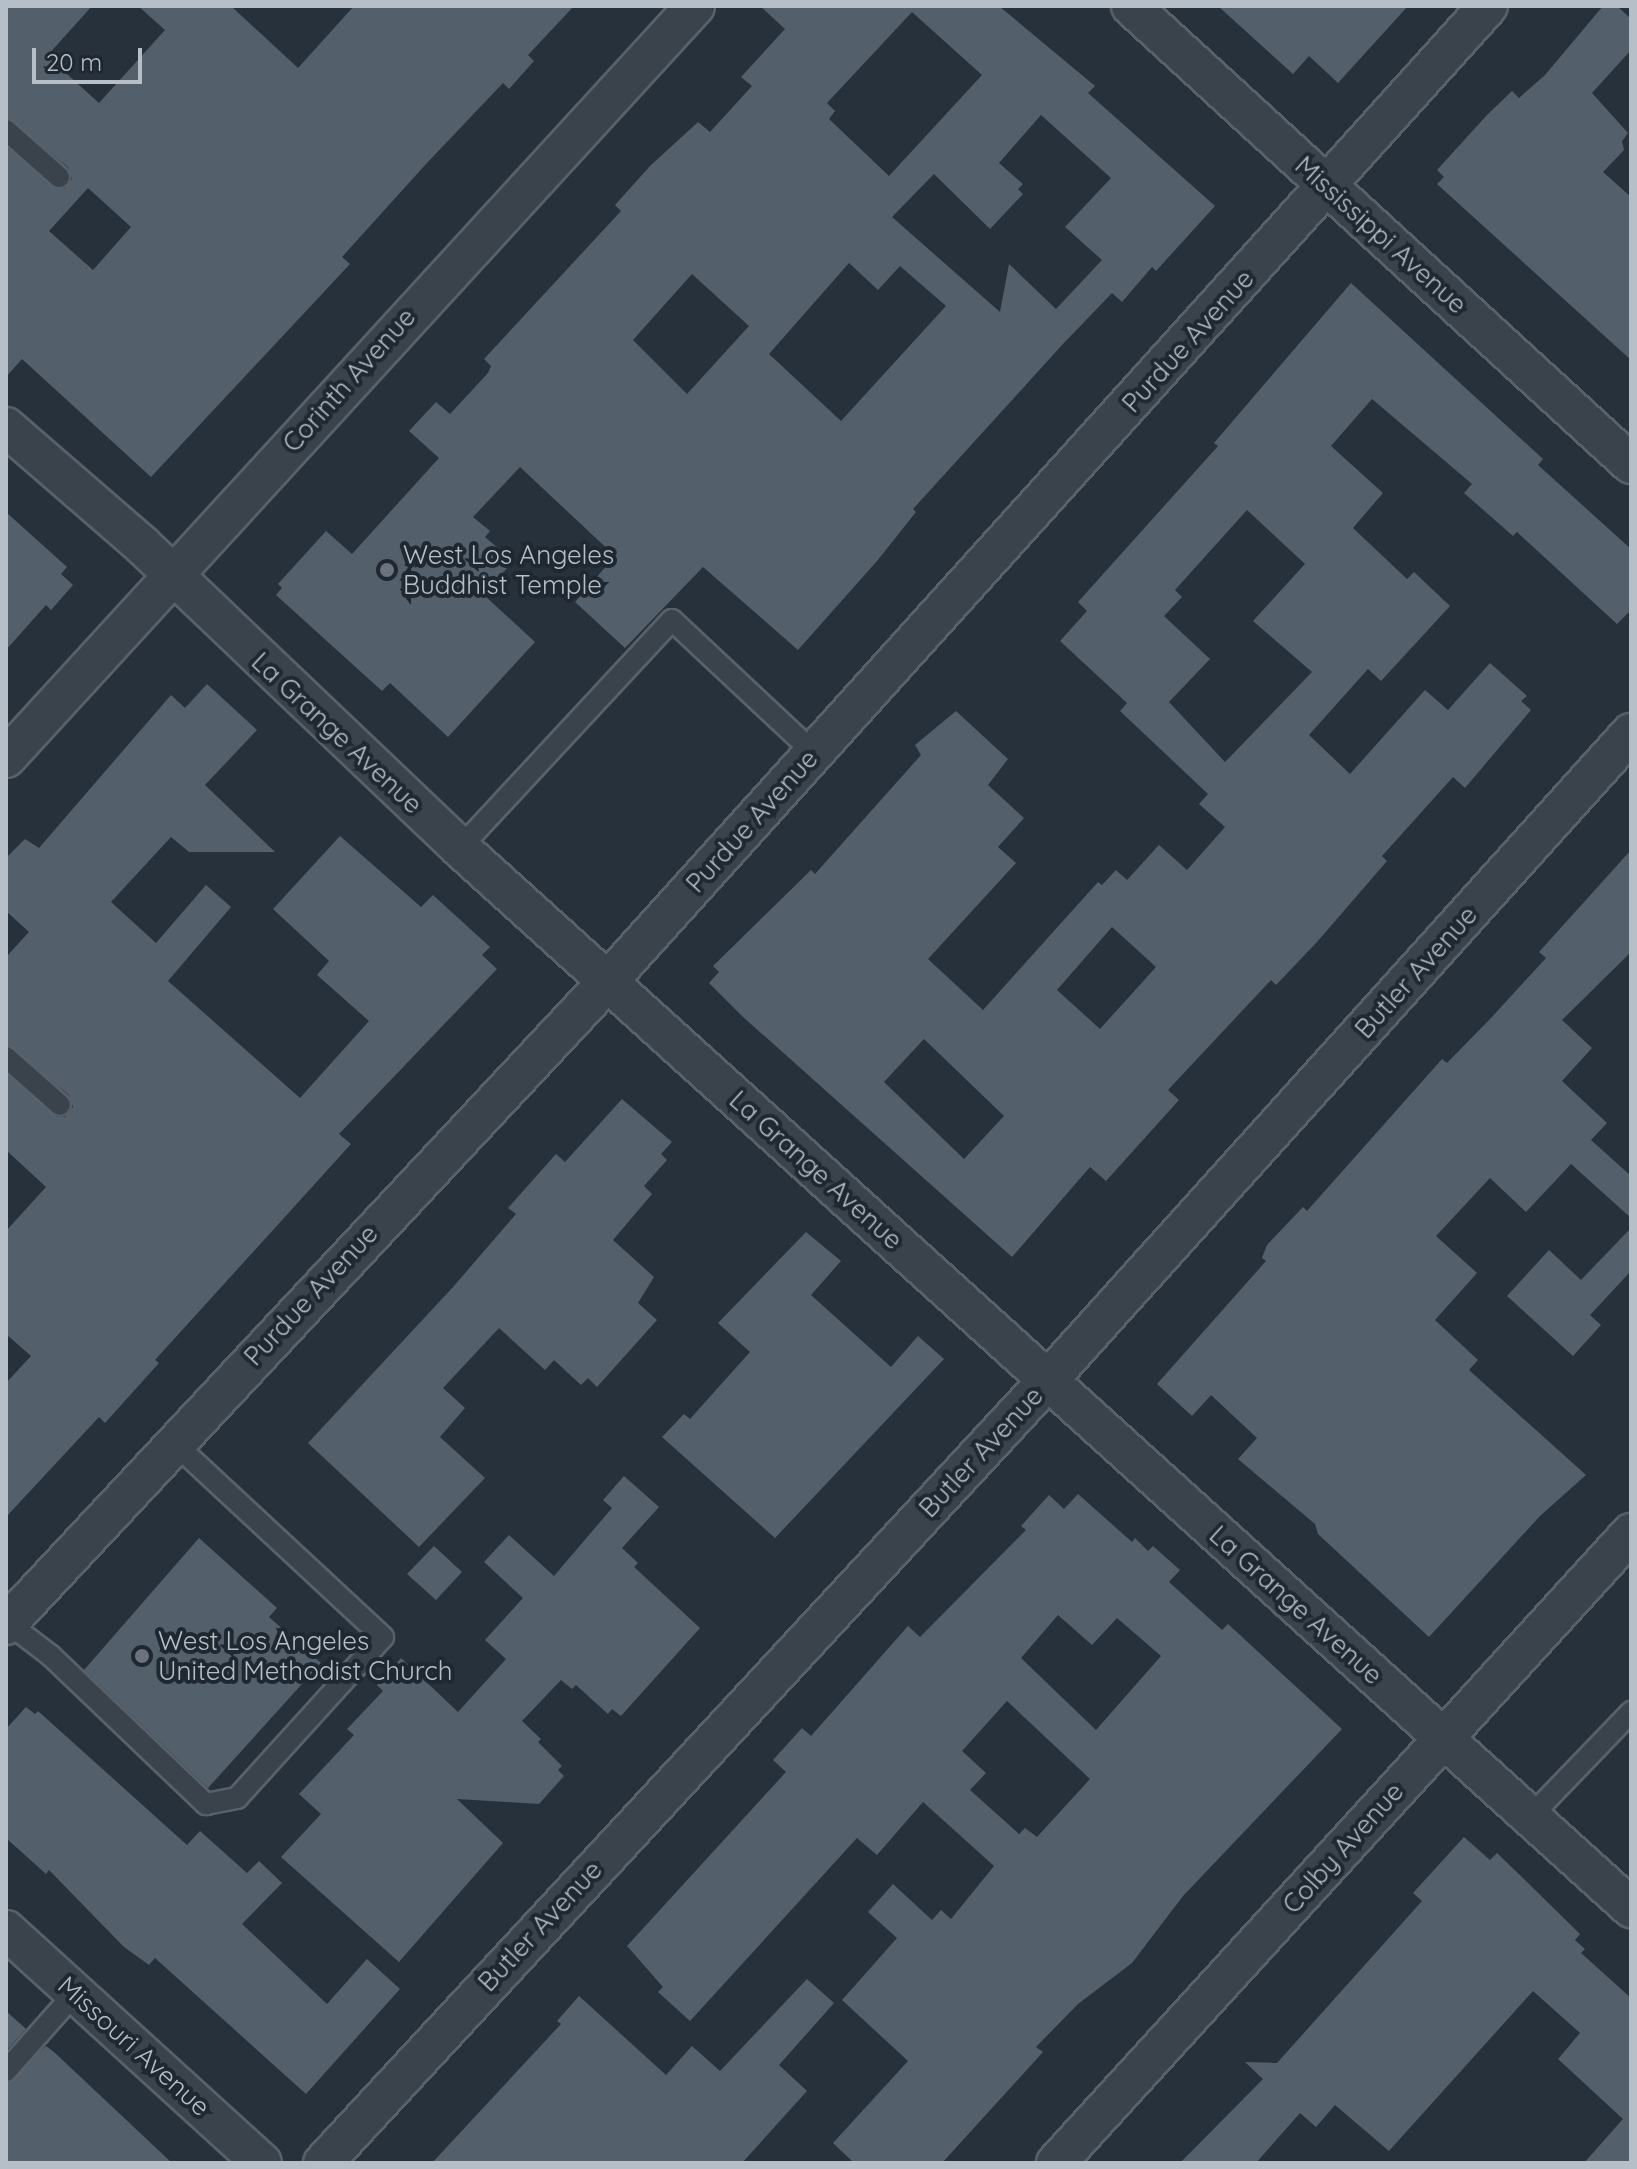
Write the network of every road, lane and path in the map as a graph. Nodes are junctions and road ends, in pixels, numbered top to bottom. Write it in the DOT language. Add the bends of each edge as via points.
graph roads {
  1 [pos="695,6"];
  2 [pos="1131,6"];
  3 [pos="1488,6"];
  4 [pos="6,130"];
  5 [pos="59,177"];
  6 [pos="1326,186"];
  7 [pos="6,427"];
  8 [pos="1631,464"];
  9 [pos="171,576"];
  10 [pos="1631,733"];
  11 [pos="814,753"];
  12 [pos="6,758"];
  13 [pos="460,848"];
  14 [pos="608,981"];
  15 [pos="6,1057"];
  16 [pos="60,1105"];
  17 [pos="1048,1380"];
  18 [pos="173,1442"];
  19 [pos="1631,1533"];
  20 [pos="7,1624"];
  21 [pos="1631,1712"];
  22 [pos="1443,1738"];
  23 [pos="1530,1817"];
  24 [pos="1631,1908"];
  25 [pos="6,1930"];
  26 [pos="76,1992"];
  27 [pos="6,2071"];
  28 [pos="262,2163"];
  29 [pos="323,2163"];
  30 [pos="1056,2163"];
  1 -- 9 [label="street, Corinth Avenue"];
  2 -- 6 [label="street, Mississippi Avenue"];
  3 -- 6 [label="street, Purdue Avenue"];
  4 -- 5 [label="lane"];
  6 -- 8 [label="street, Mississippi Avenue"];
  6 -- 11 [label="street, Purdue Avenue"];
  7 -- 9 [label="street, La Grange Avenue"];
  9 -- 12 [label="street, Corinth Avenue"];
  9 -- 13 [label="street, La Grange Avenue"];
  10 -- 17 [label="street, Butler Avenue"];
  11 -- 13 [label="lane" via="672,620"];
  11 -- 14 [label="street, Purdue Avenue"];
  13 -- 14 [label="street, La Grange Avenue"];
  14 -- 17 [label="street, La Grange Avenue"];
  14 -- 18 [label="street, Purdue Avenue"];
  15 -- 16 [label="lane"];
  17 -- 22 [label="street, La Grange Avenue"];
  17 -- 29 [label="street, Butler Avenue"];
  18 -- 20 [label="street, Purdue Avenue"];
  18 -- 20 [label="lane" via="383,1637 248,1787 237,1798 206,1804 50,1655"];
  19 -- 22 [label="street, Colby Avenue"];
  21 -- 23 [label="lane"];
  22 -- 23 [label="street, La Grange Avenue"];
  22 -- 30 [label="street, Colby Avenue"];
  23 -- 24 [label="street, La Grange Avenue"];
  25 -- 26 [label="street, Missouri Avenue"];
  26 -- 27 [label="lane"];
  26 -- 28 [label="street, Missouri Avenue"];
}
